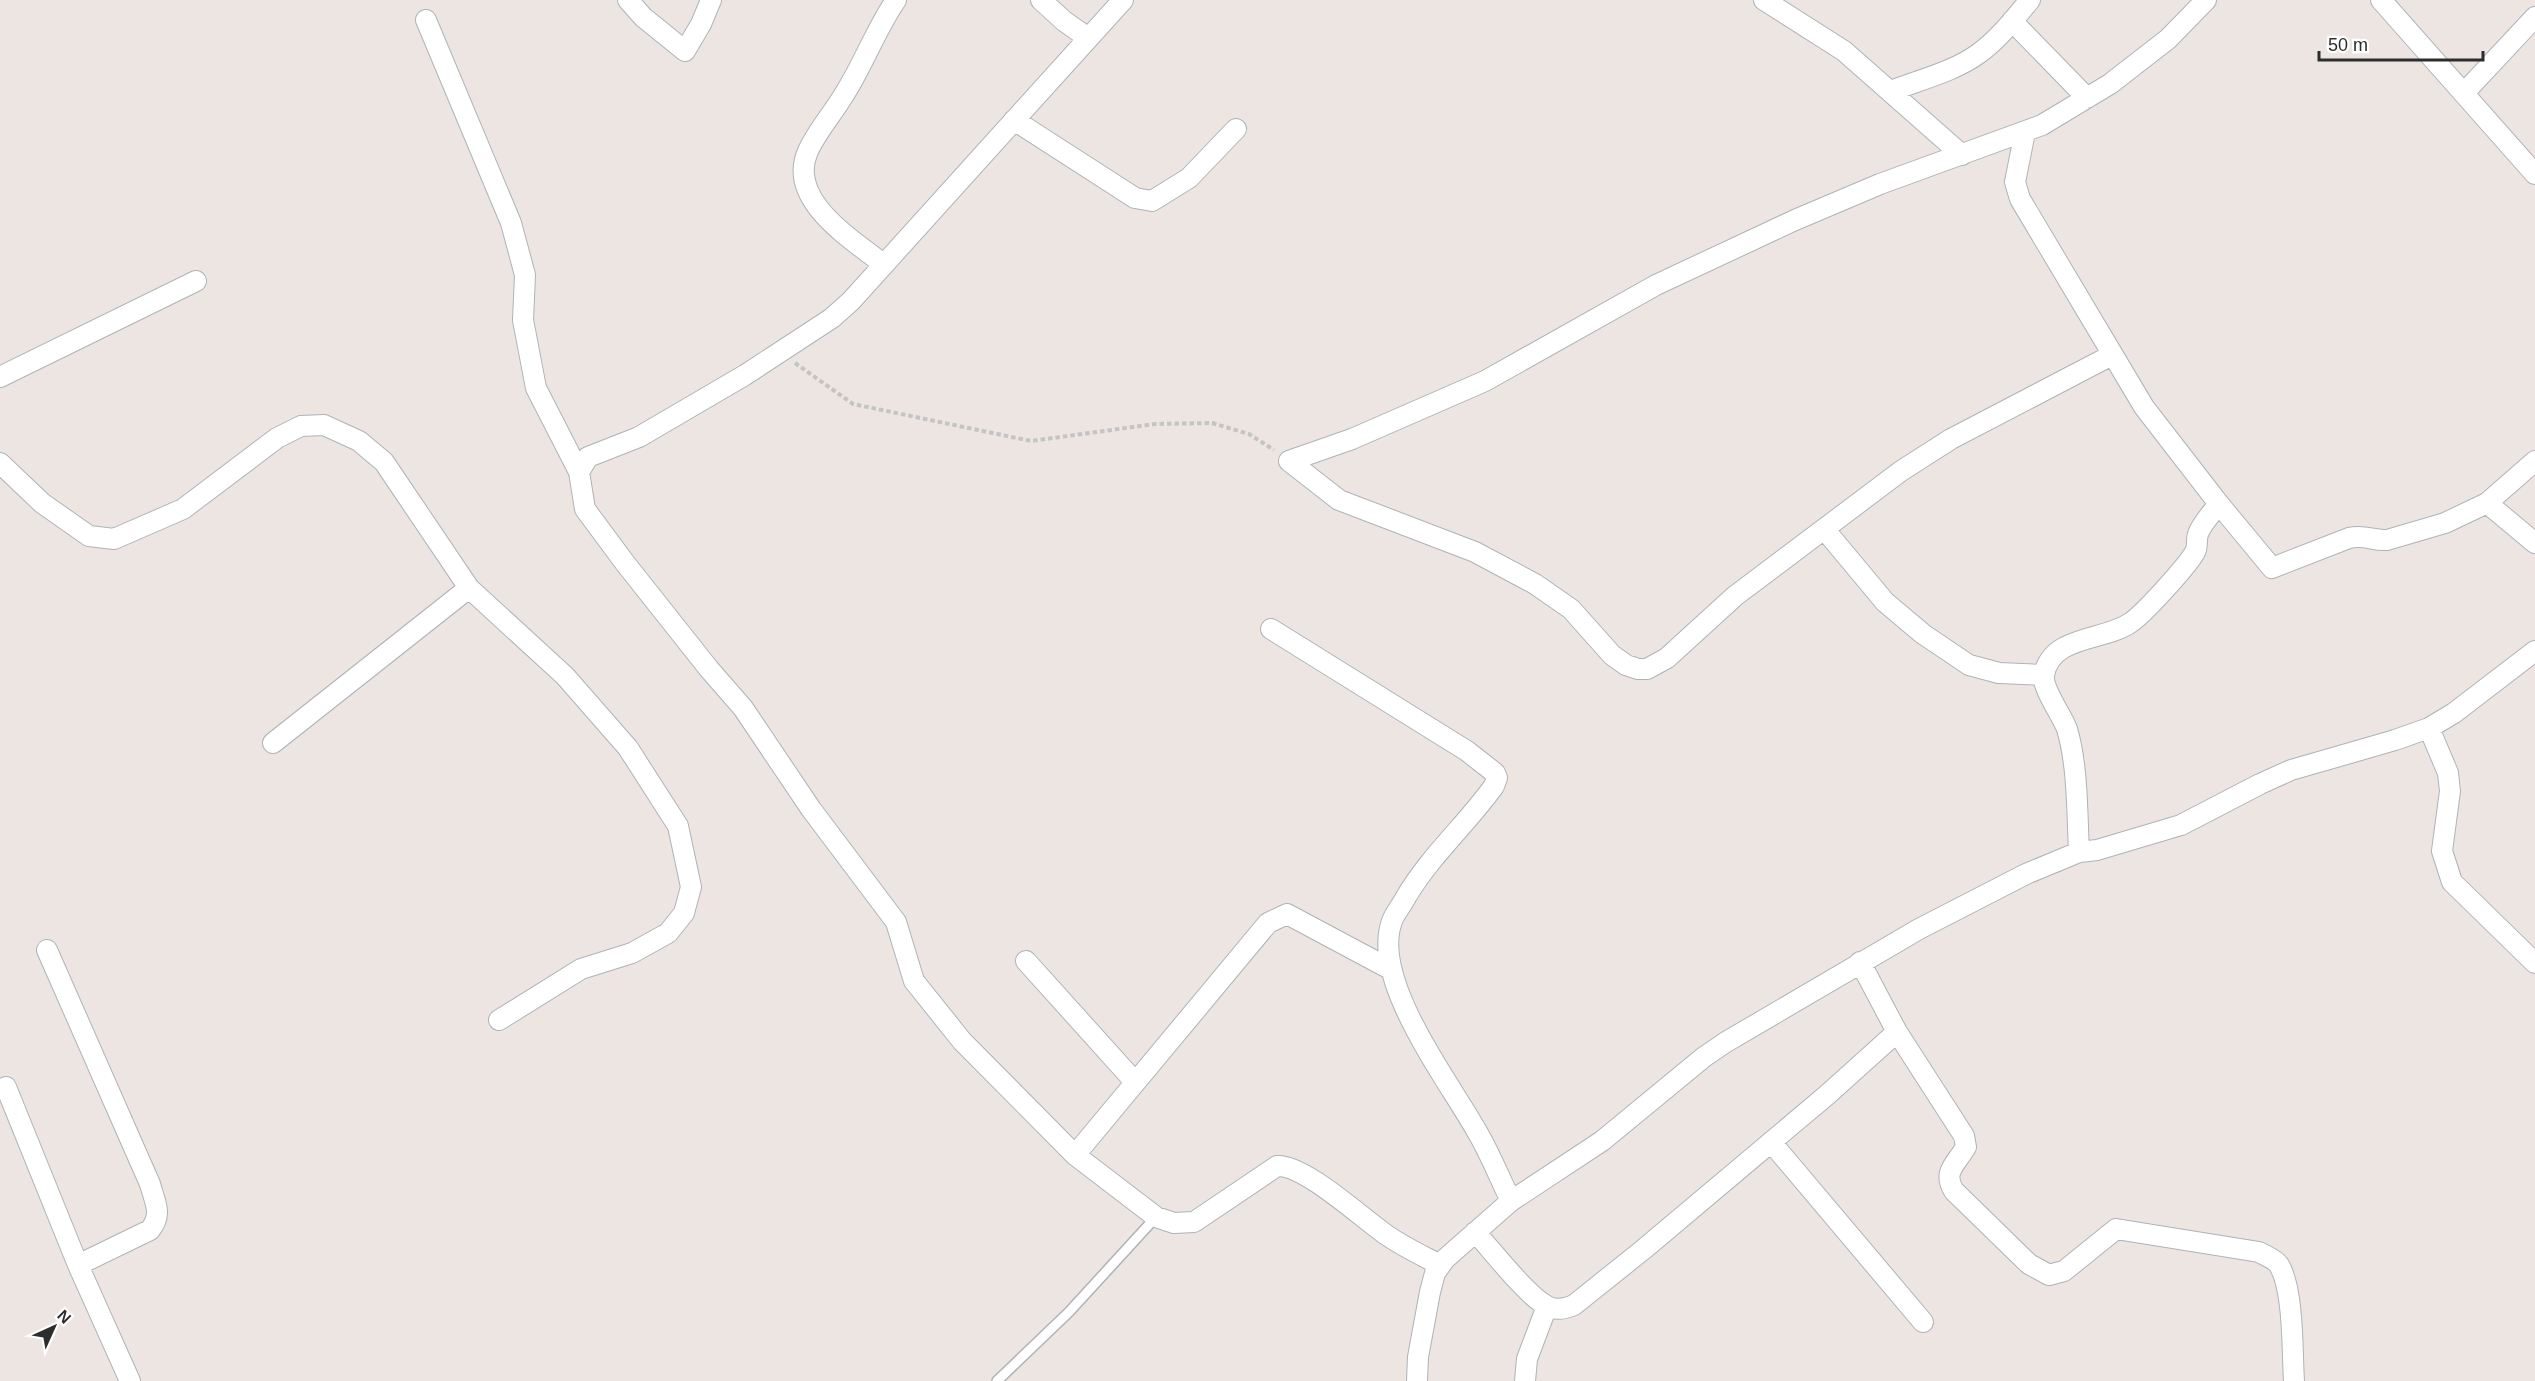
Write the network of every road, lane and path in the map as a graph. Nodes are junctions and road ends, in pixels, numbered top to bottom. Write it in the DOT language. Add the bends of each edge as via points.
graph roads {
  1 [pos="628,0"];
  2 [pos="711,0"];
  3 [pos="897,0"];
  4 [pos="1041,0"];
  5 [pos="1123,0"];
  6 [pos="1764,0"];
  7 [pos="2030,0"];
  8 [pos="2206,0"];
  9 [pos="2381,0"];
  10 [pos="2535,17"];
  11 [pos="426,20"];
  12 [pos="2012,21"];
  13 [pos="1088,39"];
  14 [pos="1891,91"];
  15 [pos="2464,93"];
  16 [pos="2087,98"];
  17 [pos="1014,120"];
  18 [pos="1236,129"];
  19 [pos="2025,132"];
  20 [pos="1962,156"];
  21 [pos="2535,174"];
  22 [pos="883,264"];
  23 [pos="196,281"];
  24 [pos="781,353"];
  25 [pos="2112,355"];
  26 [pos="0,377"];
  27 [pos="1289,461"];
  28 [pos="2535,461"];
  29 [pos="0,463"];
  30 [pos="579,472"];
  31 [pos="2487,503"];
  32 [pos="2219,504"];
  33 [pos="1825,530"];
  34 [pos="2535,543"];
  35 [pos="469,588"];
  36 [pos="1271,629"];
  37 [pos="2535,651"];
  38 [pos="2044,675"];
  39 [pos="2428,728"];
  40 [pos="273,743"];
  41 [pos="2079,852"];
  42 [pos="47,950"];
  43 [pos="1026,961"];
  44 [pos="1860,963"];
  45 [pos="2535,963"];
  46 [pos="1390,969"];
  47 [pos="499,1020"];
  48 [pos="1897,1032"];
  49 [pos="1136,1082"];
  50 [pos="6,1087"];
  51 [pos="1771,1142"];
  52 [pos="1075,1155"];
  53 [pos="1511,1201"];
  54 [pos="1156,1217"];
  55 [pos="1475,1232"];
  56 [pos="78,1265"];
  57 [pos="1440,1265"];
  58 [pos="1547,1306"];
  59 [pos="1923,1322"];
  60 [pos="130,1381"];
  61 [pos="997,1381"];
  62 [pos="1417,1381"];
  63 [pos="1525,1381"];
  64 [pos="2294,1381"];
  1 -- 2 [label="street" via="685,51"];
  3 -- 22 [label="street" via="846,92 808,150 803,166 806,187 817,207"];
  4 -- 13 [label="street"];
  5 -- 13 [label="street"];
  6 -- 14 [label="street" via="1844,51"];
  7 -- 12 [label="street"];
  8 -- 16 [label="street" via="2168,39"];
  9 -- 15 [label="street"];
  10 -- 15 [label="street"];
  11 -- 30 [label="street" via="511,223 525,275 523,320 536,388"];
  12 -- 14 [label="street" via="1979,54"];
  12 -- 16 [label="street"];
  13 -- 17 [label="street"];
  14 -- 20 [label="street"];
  15 -- 21 [label="street"];
  16 -- 19 [label="street"];
  17 -- 18 [label="street" via="1135,198 1152,201 1189,178"];
  17 -- 22 [label="street"];
  19 -- 20 [label="street"];
  19 -- 25 [label="street" via="2015,182 2017,192"];
  20 -- 27 [label="street" via="1880,184 1795,220 1656,285 1485,381 1352,439"];
  22 -- 24 [label="street" via="832,318"];
  23 -- 26 [label="street"];
  24 -- 27 [label="path" via="853,404 888,413 1031,441 1155,424 1212,423 1249,434"];
  24 -- 30 [label="street" via="639,436 588,458"];
  25 -- 32 [label="street" via="2144,407"];
  25 -- 33 [label="street" via="1951,438 1900,471"];
  27 -- 33 [label="street" via="1339,500 1475,552 1535,584 1571,609 1612,655 1638,669 1647,669 1667,658 1736,596"];
  28 -- 31 [label="street"];
  29 -- 35 [label="street" via="42,503 89,536 114,539 183,509 277,438 301,426 324,424 359,441 384,462"];
  30 -- 52 [label="street" via="585,509 743,708 896,922 914,981 962,1041"];
  31 -- 32 [label="street" via="2445,523 2387,540 2361,535 2349,538 2272,568"];
  31 -- 34 [label="street"];
  32 -- 38 [label="street" via="2198,535 2194,553 2150,605 2114,632 2063,647"];
  33 -- 38 [label="street" via="1885,602 1968,665 1999,673"];
  35 -- 40 [label="street"];
  35 -- 47 [label="street" via="565,676 628,748 678,826 691,887 684,913 668,933 632,953 582,969"];
  36 -- 46 [label="street" via="1496,773 1494,786 1436,854 1392,920 1388,942"];
  37 -- 39 [label="street" via="2454,713"];
  38 -- 41 [label="street" via="2067,730 2077,795"];
  39 -- 41 [label="street" via="2291,770 2181,825"];
  39 -- 45 [label="street" via="2448,774 2450,791 2442,851 2451,882"];
  41 -- 44 [label="street" via="2026,874"];
  42 -- 56 [label="street" via="150,1184 158,1214 150,1230"];
  43 -- 49 [label="street"];
  44 -- 48 [label="street"];
  44 -- 53 [label="street" via="1704,1057 1602,1141"];
  46 -- 49 [label="street" via="1287,914 1268,923"];
  46 -- 53 [label="street" via="1401,999 1480,1136"];
  48 -- 51 [label="street"];
  48 -- 64 [label="street" via="1964,1137 1966,1147 1948,1174 1954,1191 2029,1264 2049,1275 2064,1271 2116,1229 2259,1252 2277,1263 2285,1278"];
  49 -- 52 [label="street"];
  50 -- 56 [label="street"];
  51 -- 58 [label="street" via="1574,1305 1564,1309"];
  51 -- 59 [label="street"];
  52 -- 54 [label="street"];
  53 -- 55 [label="street"];
  54 -- 57 [label="street" via="1174,1223 1194,1222 1276,1166 1284,1165 1306,1175 1390,1238"];
  54 -- 61 [label="lane" via="1069,1312"];
  55 -- 57 [label="street"];
  55 -- 58 [label="street"];
  56 -- 60 [label="street"];
  57 -- 62 [label="street" via="1430,1292"];
  58 -- 63 [label="street" via="1527,1359"];
}
